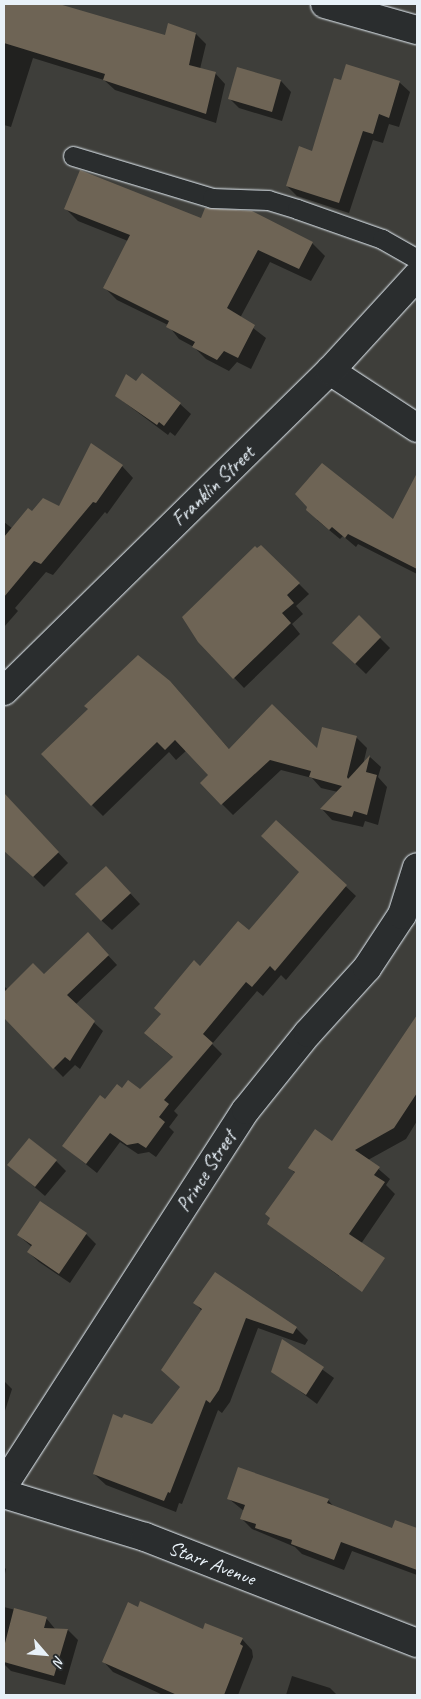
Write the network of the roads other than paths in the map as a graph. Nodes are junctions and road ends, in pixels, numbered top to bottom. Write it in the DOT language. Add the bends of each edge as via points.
graph roads {
  1 [pos="325,4"];
  2 [pos="417,30"];
  3 [pos="73,156"];
  4 [pos="417,259"];
  5 [pos="417,276"];
  6 [pos="330,371"];
  7 [pos="417,428"];
  8 [pos="4,691"];
  9 [pos="417,868"];
  10 [pos="4,1485"];
  11 [pos="4,1494"];
  12 [pos="417,1643"];
  1 -- 2 [label="street"];
  3 -- 4 [label="lane" via="212,198 268,200 382,239"];
  5 -- 6 [label="street, Franklin Street"];
  6 -- 7 [label="street"];
  6 -- 8 [label="street, Franklin Street"];
  9 -- 10 [label="street, Prince Street" via="402,915 367,968 308,1033 246,1110"];
  11 -- 12 [label="street, Starr Avenue" via="145,1537"];
}
